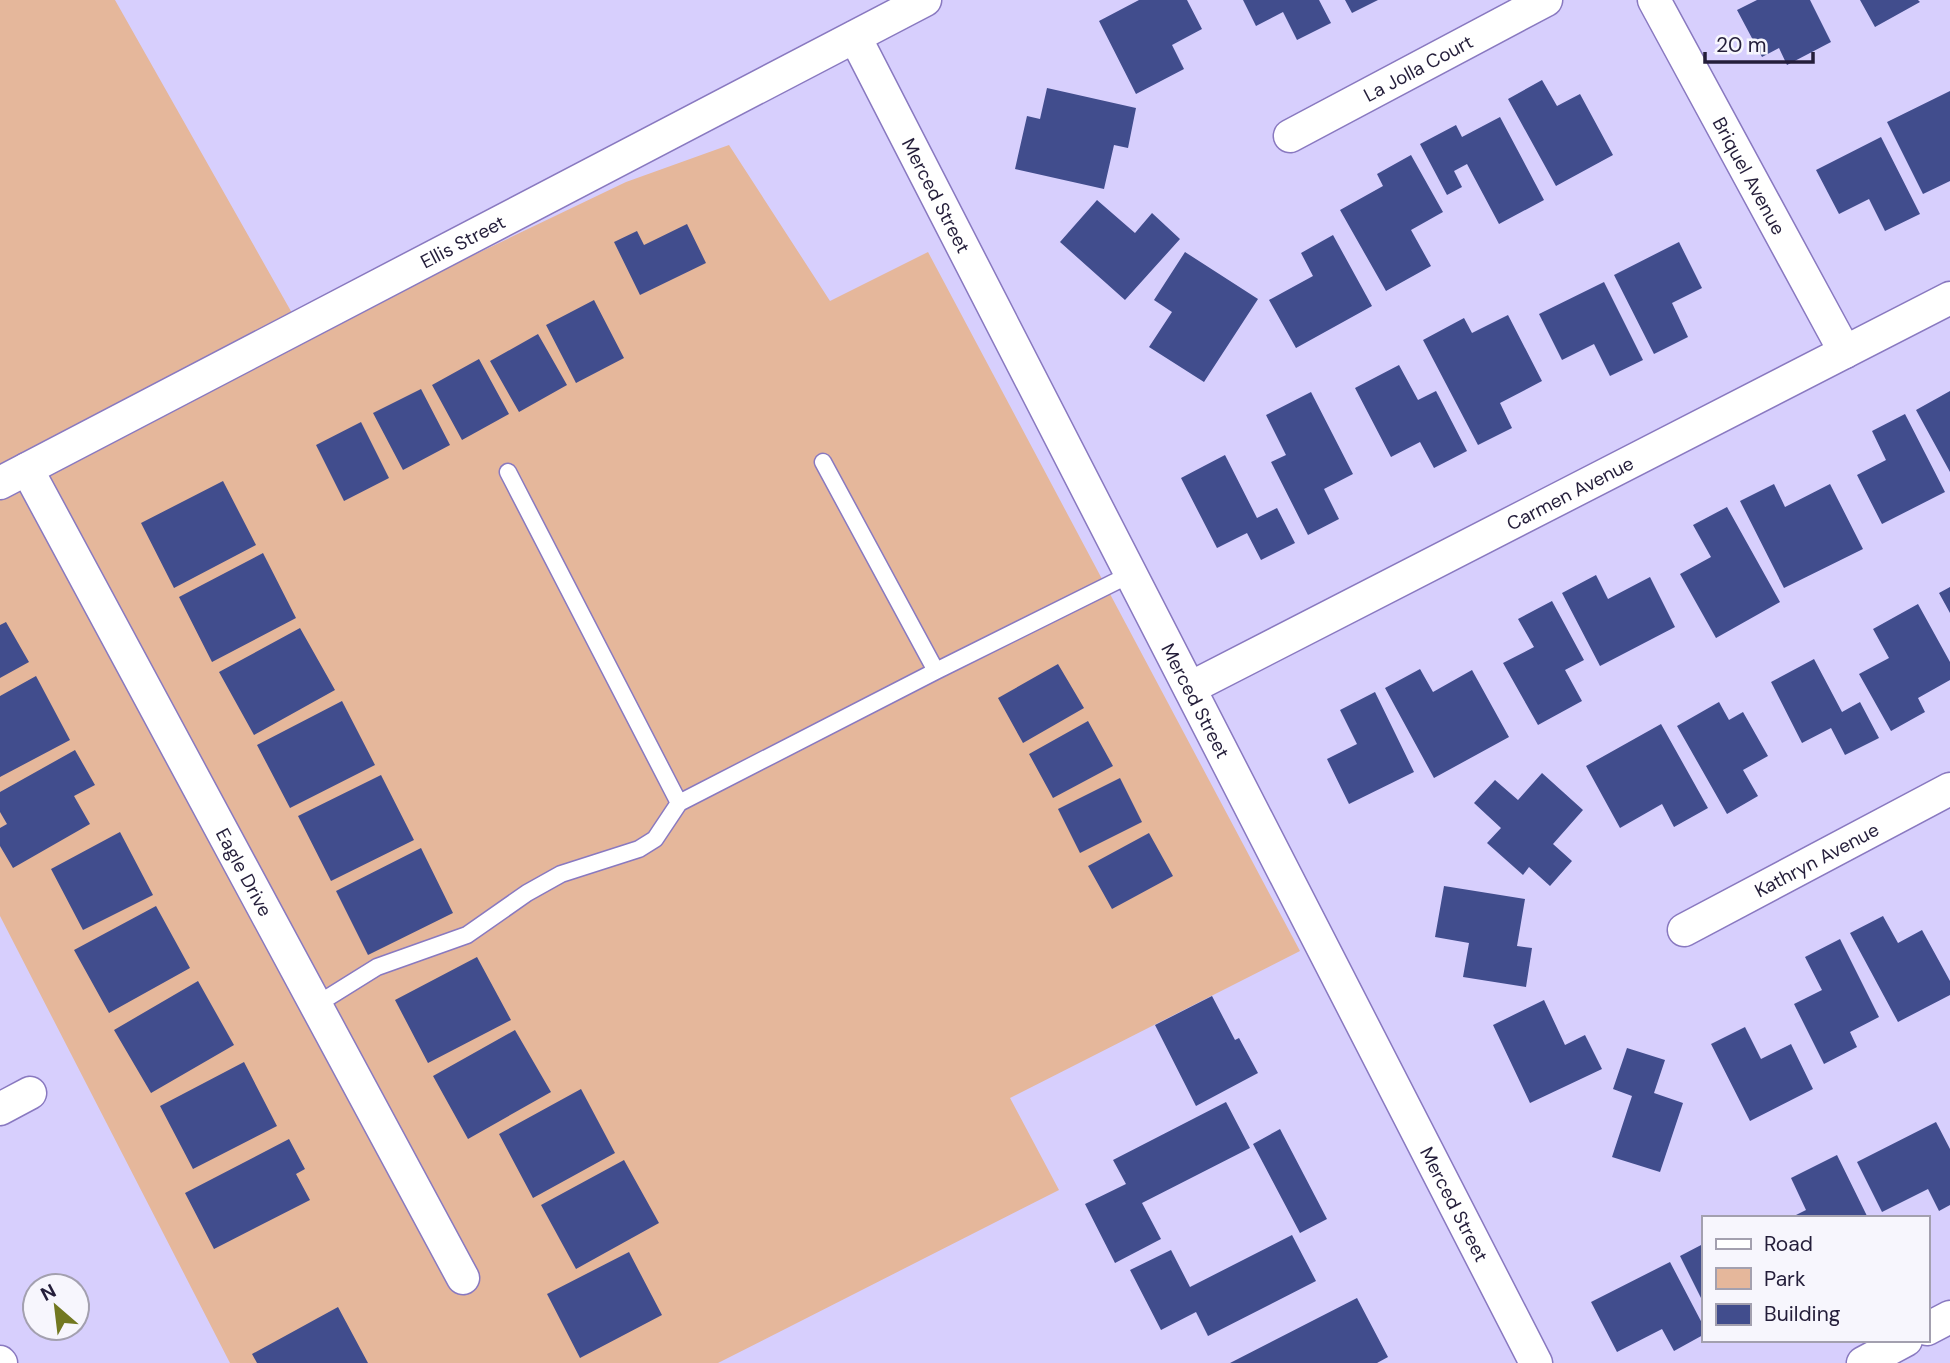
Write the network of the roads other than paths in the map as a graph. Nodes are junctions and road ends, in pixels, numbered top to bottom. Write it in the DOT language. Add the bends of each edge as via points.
graph roads {
  1 [pos="925,0"];
  2 [pos="1546,0"];
  3 [pos="1654,0"];
  4 [pos="855,37"];
  5 [pos="1290,136"];
  6 [pos="1950,298"];
  7 [pos="1845,352"];
  8 [pos="823,462"];
  9 [pos="508,472"];
  10 [pos="13,476"];
  11 [pos="1131,575"];
  12 [pos="936,671"];
  13 [pos="1190,688"];
  14 [pos="1949,793"];
  15 [pos="679,803"];
  16 [pos="1685,930"];
  17 [pos="316,1005"];
  18 [pos="30,1093"];
  19 [pos="0,1109"];
  20 [pos="463,1278"];
  21 [pos="1950,1317"];
  22 [pos="1929,1328"];
  23 [pos="1902,1342"];
  24 [pos="1536,1363"];
  25 [pos="1863,1363"];
  1 -- 4 [label="street, Ellis Street"];
  2 -- 5 [label="street, La Jolla Court"];
  3 -- 7 [label="street, Briquel Avenue"];
  4 -- 10 [label="street, Ellis Street"];
  4 -- 11 [label="street, Merced Street"];
  6 -- 7 [label="street, Carmen Avenue"];
  7 -- 13 [label="street, Carmen Avenue"];
  8 -- 12 [label="lane"];
  9 -- 15 [label="lane"];
  10 -- 17 [label="street, Eagle Drive"];
  11 -- 12 [label="lane"];
  11 -- 13 [label="street, Merced Street"];
  12 -- 15 [label="lane"];
  13 -- 24 [label="street, Merced Street"];
  14 -- 16 [label="street, Kathryn Avenue"];
  15 -- 17 [label="lane" via="655,839 639,849 561,874 467,935 377,967"];
  17 -- 20 [label="street, Eagle Drive"];
  18 -- 19 [label="street"];
  21 -- 22 [label="street"];
  23 -- 25 [label="street"];
}
